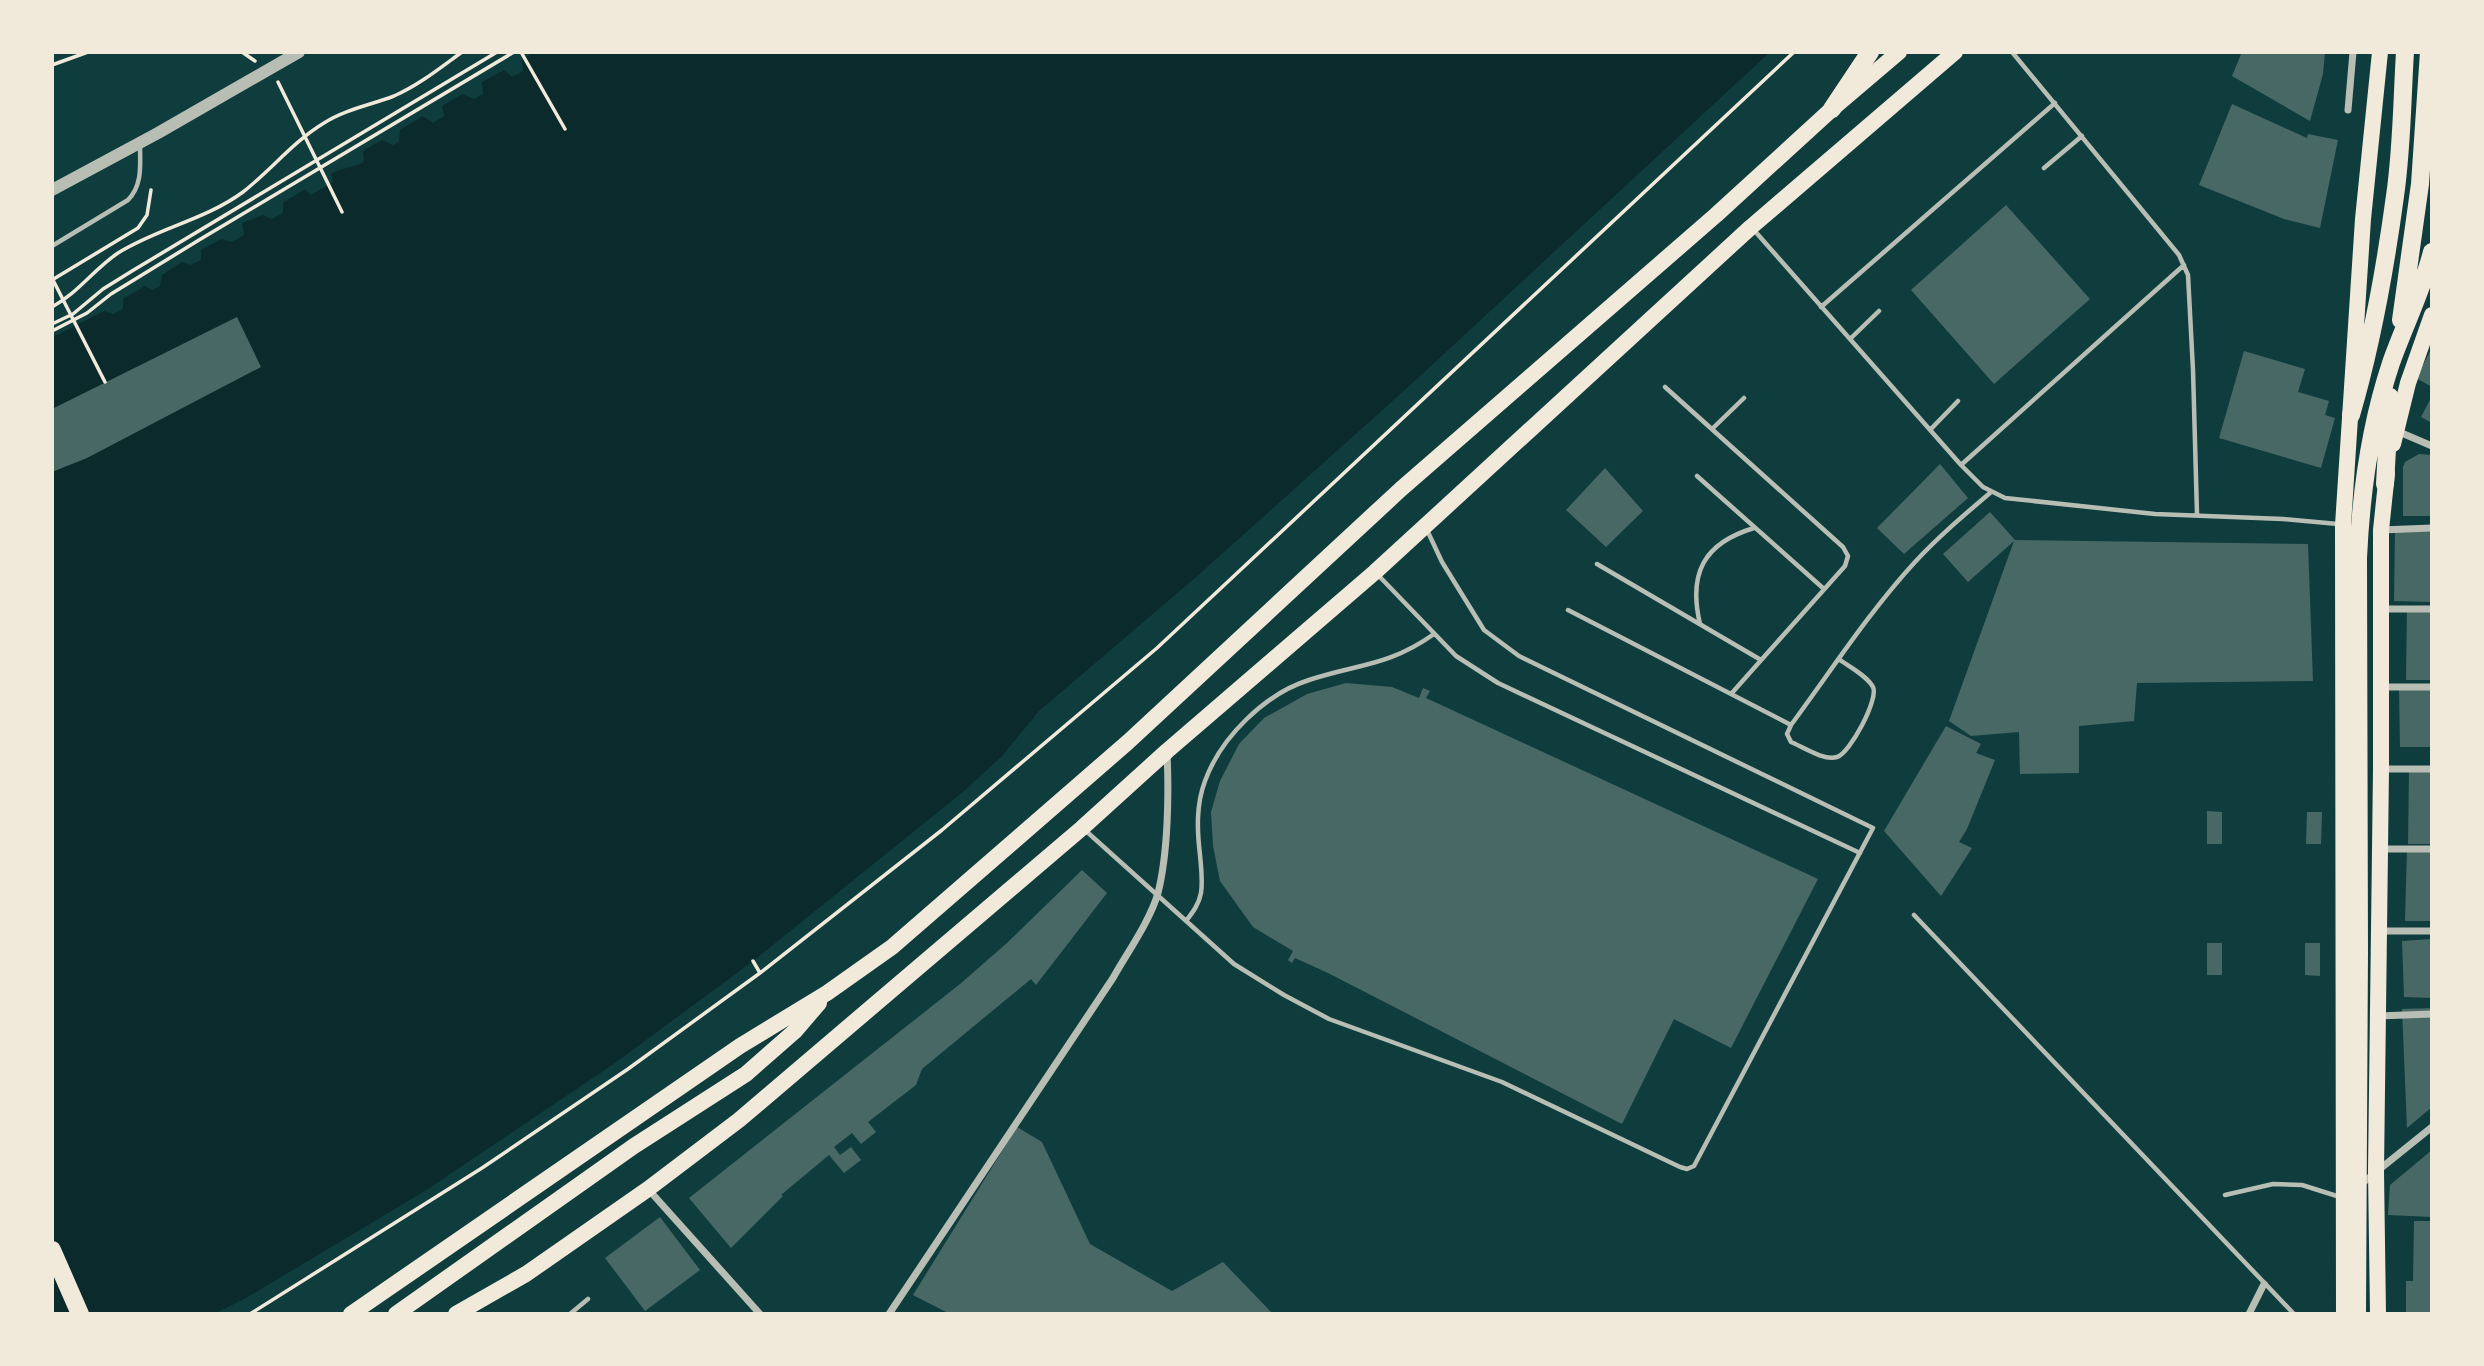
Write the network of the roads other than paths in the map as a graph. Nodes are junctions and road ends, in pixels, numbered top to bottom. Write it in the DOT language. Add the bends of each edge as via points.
graph roads {
  1 [pos="284,52"];
  2 [pos="299,52"];
  3 [pos="1870,52"];
  4 [pos="1899,52"];
  5 [pos="1955,52"];
  6 [pos="2012,52"];
  7 [pos="2353,52"];
  8 [pos="2380,52"];
  9 [pos="2405,52"];
  10 [pos="2429,52"];
  11 [pos="270,70"];
  12 [pos="2055,103"];
  13 [pos="1832,109"];
  14 [pos="2348,110"];
  15 [pos="2082,135"];
  16 [pos="141,143"];
  17 [pos="2044,169"];
  18 [pos="52,190"];
  19 [pos="1751,227"];
  20 [pos="52,246"];
  21 [pos="2431,252"];
  22 [pos="2185,265"];
  23 [pos="1821,307"];
  24 [pos="1879,311"];
  25 [pos="2431,315"];
  26 [pos="2429,335"];
  27 [pos="1850,339"];
  28 [pos="1665,387"];
  29 [pos="1744,398"];
  30 [pos="1958,401"];
  31 [pos="2351,415"];
  32 [pos="1712,430"];
  33 [pos="1930,430"];
  34 [pos="2396,430"];
  35 [pos="2431,446"];
  36 [pos="1961,465"];
  37 [pos="1697,476"];
  38 [pos="2385,484"];
  39 [pos="1990,493"];
  40 [pos="2197,514"];
  41 [pos="2343,525"];
  42 [pos="1425,526"];
  43 [pos="1755,528"];
  44 [pos="2431,528"];
  45 [pos="2381,530"];
  46 [pos="1597,564"];
  47 [pos="1375,572"];
  48 [pos="1824,589"];
  49 [pos="2382,609"];
  50 [pos="2431,609"];
  51 [pos="1568,610"];
  52 [pos="1700,624"];
  53 [pos="1434,634"];
  54 [pos="1761,660"];
  55 [pos="1840,660"];
  56 [pos="2382,687"];
  57 [pos="2431,687"];
  58 [pos="1731,694"];
  59 [pos="1791,725"];
  60 [pos="1167,751"];
  61 [pos="2381,769"];
  62 [pos="2431,769"];
  63 [pos="1082,828"];
  64 [pos="2379,849"];
  65 [pos="2431,849"];
  66 [pos="1860,853"];
  67 [pos="1158,894"];
  68 [pos="1914,915"];
  69 [pos="1186,921"];
  70 [pos="2379,931"];
  71 [pos="2431,931"];
  72 [pos="827,993"];
  73 [pos="2431,1014"];
  74 [pos="2378,1016"];
  75 [pos="2431,1127"];
  76 [pos="2376,1171"];
  77 [pos="648,1189"];
  78 [pos="2225,1195"];
  79 [pos="2343,1198"];
  80 [pos="52,1250"];
  81 [pos="398,1282"];
  82 [pos="2264,1284"];
  83 [pos="72,1296"];
  84 [pos="588,1299"];
  85 [pos="80,1314"];
  86 [pos="93,1314"];
  87 [pos="351,1314"];
  88 [pos="391,1314"];
  89 [pos="396,1314"];
  90 [pos="456,1314"];
  91 [pos="570,1314"];
  92 [pos="760,1314"];
  93 [pos="889,1314"];
  94 [pos="2249,1314"];
  95 [pos="2294,1314"];
  96 [pos="2344,1314"];
  97 [pos="2357,1314"];
  98 [pos="2378,1314"];
  1 -- 11 [label="street"];
  2 -- 11 [label="street"];
  3 -- 13 [label="highway"];
  4 -- 13 [label="main road"];
  5 -- 19 [label="main road"];
  6 -- 12 [label="lane"];
  7 -- 14 [label="street"];
  8 -- 31 [label="main road" via="2363,219"];
  9 -- 31 [label="highway" via="2396,194 2378,309"];
  10 -- 38 [label="highway" via="2416,221 2391,389"];
  11 -- 16 [label="street"];
  12 -- 15 [label="lane"];
  12 -- 23 [label="lane"];
  13 -- 72 [label="main road" via="1401,489 1128,742 892,947"];
  15 -- 17 [label="lane"];
  15 -- 22 [label="lane"];
  16 -- 18 [label="street"];
  16 -- 20 [label="lane" via="134,194"];
  19 -- 23 [label="lane"];
  19 -- 42 [label="main road"];
  21 -- 97 [label="highway" via="2380,400 2360,518"];
  22 -- 36 [label="lane"];
  22 -- 40 [label="lane"];
  23 -- 27 [label="lane"];
  24 -- 27 [label="lane"];
  25 -- 26 [label="main road"];
  26 -- 34 [label="main road" via="2408,383"];
  27 -- 33 [label="lane"];
  28 -- 32 [label="lane"];
  29 -- 32 [label="lane"];
  30 -- 33 [label="lane"];
  31 -- 41 [label="main road"];
  32 -- 48 [label="lane" via="1846,551 1845,566"];
  33 -- 36 [label="lane"];
  34 -- 35 [label="street"];
  34 -- 38 [label="main road"];
  36 -- 39 [label="lane"];
  37 -- 43 [label="lane"];
  38 -- 45 [label="main road"];
  39 -- 40 [label="lane" via="2090,508"];
  39 -- 55 [label="lane" via="1916,561"];
  40 -- 41 [label="lane"];
  41 -- 79 [label="main road"];
  42 -- 47 [label="main road"];
  42 -- 66 [label="lane" via="1483,630 1519,656 1873,828"];
  43 -- 48 [label="lane"];
  43 -- 52 [label="lane" via="1733,534 1703,563 1695,602"];
  44 -- 45 [label="street"];
  45 -- 49 [label="main road"];
  46 -- 52 [label="lane"];
  47 -- 53 [label="lane"];
  47 -- 60 [label="main road"];
  48 -- 54 [label="lane"];
  49 -- 50 [label="street"];
  49 -- 56 [label="main road"];
  51 -- 58 [label="lane"];
  52 -- 54 [label="lane"];
  53 -- 66 [label="lane" via="1456,656 1498,683"];
  53 -- 69 [label="lane" via="1378,664 1307,681 1250,714 1205,780 1198,836 1201,893"];
  54 -- 58 [label="lane"];
  55 -- 59 [label="lane"];
  55 -- 59 [label="lane" via="1875,690 1875,700 1847,750 1827,757 1791,742 1787,734"];
  56 -- 57 [label="street"];
  56 -- 61 [label="main road"];
  58 -- 59 [label="lane"];
  60 -- 63 [label="main road"];
  60 -- 67 [label="street" via="1168,808"];
  61 -- 62 [label="street"];
  61 -- 64 [label="main road"];
  63 -- 67 [label="lane"];
  63 -- 77 [label="main road" via="739,1119"];
  64 -- 65 [label="street"];
  64 -- 70 [label="main road"];
  66 -- 69 [label="lane" via="1699,1159 1687,1168 1502,1082 1329,1019 1234,964"];
  67 -- 69 [label="lane"];
  67 -- 93 [label="street" via="1113,978"];
  68 -- 82 [label="lane"];
  70 -- 71 [label="street"];
  70 -- 74 [label="main road"];
  72 -- 81 [label="main road" via="740,1046"];
  72 -- 89 [label="main road" via="794,1031 746,1074 634,1146"];
  73 -- 74 [label="street"];
  74 -- 76 [label="main road"];
  75 -- 76 [label="street"];
  76 -- 79 [label="street"];
  76 -- 98 [label="main road"];
  77 -- 90 [label="main road" via="526,1274"];
  77 -- 92 [label="street"];
  78 -- 79 [label="lane" via="2273,1184 2302,1185"];
  79 -- 96 [label="main road"];
  80 -- 83 [label="highway"];
  81 -- 87 [label="main road"];
  81 -- 88 [label="main road" via="387,1293 385,1303"];
  82 -- 94 [label="street"];
  82 -- 95 [label="lane"];
  83 -- 85 [label="highway"];
  83 -- 86 [label="highway"];
  84 -- 91 [label="lane"];
}
